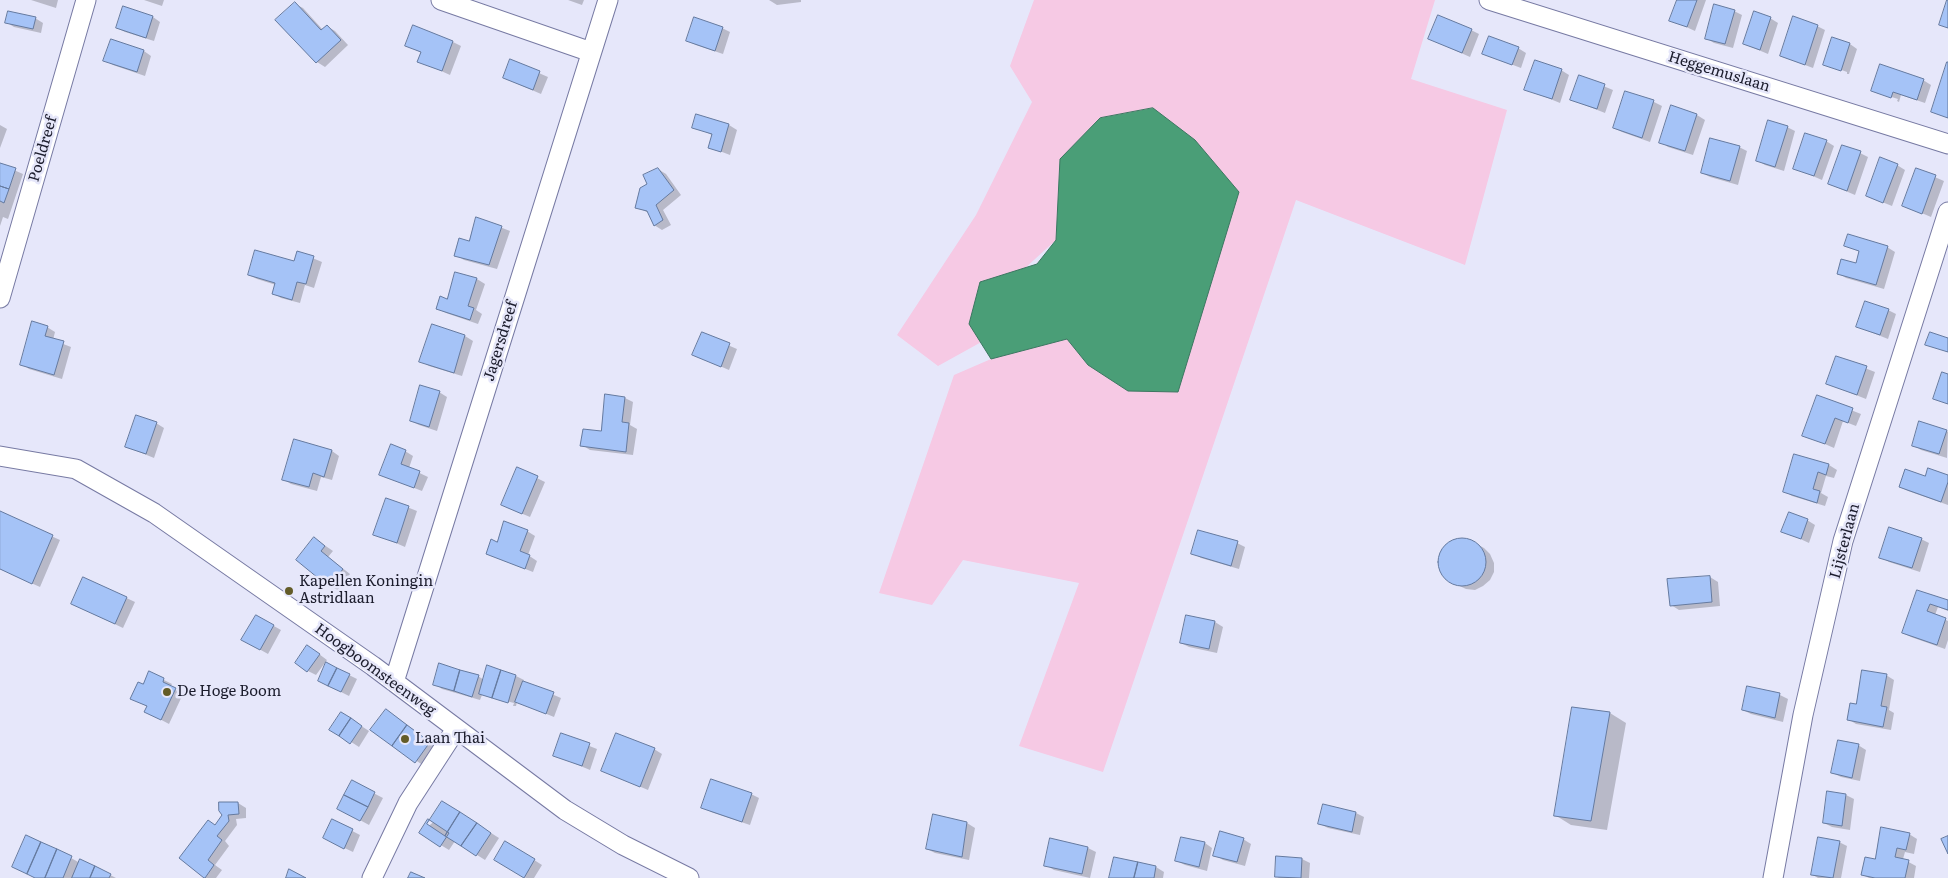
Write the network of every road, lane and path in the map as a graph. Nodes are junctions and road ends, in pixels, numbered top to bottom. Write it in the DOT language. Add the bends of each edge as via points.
graph roads {
  1 [pos="86,0"];
  2 [pos="441,0"];
  3 [pos="608,0"];
  4 [pos="1489,0"];
  5 [pos="1545,8"];
  6 [pos="591,52"];
  7 [pos="1948,144"];
  8 [pos="1948,212"];
  9 [pos="0,298"];
  10 [pos="0,456"];
  11 [pos="394,682"];
  12 [pos="456,729"];
  13 [pos="372,878"];
  14 [pos="689,878"];
  15 [pos="1773,878"];
  1 -- 9 [label="street, Poeldreef"];
  2 -- 6 [label="street"];
  3 -- 6 [label="street, Jagersdreef"];
  4 -- 5 [label="street, Heggemuslaan"];
  5 -- 7 [label="street, Heggemuslaan"];
  6 -- 11 [label="street, Jagersdreef"];
  8 -- 15 [label="street, Lijsterlaan" via="1843,541 1803,715"];
  10 -- 11 [label="street, Hoogboomsteenweg" via="76,469 154,513"];
  11 -- 12 [label="street, Hoogboomsteenweg"];
  12 -- 13 [label="street" via="408,803"];
  12 -- 14 [label="street, Hoogboomsteenweg" via="565,810"];
}
